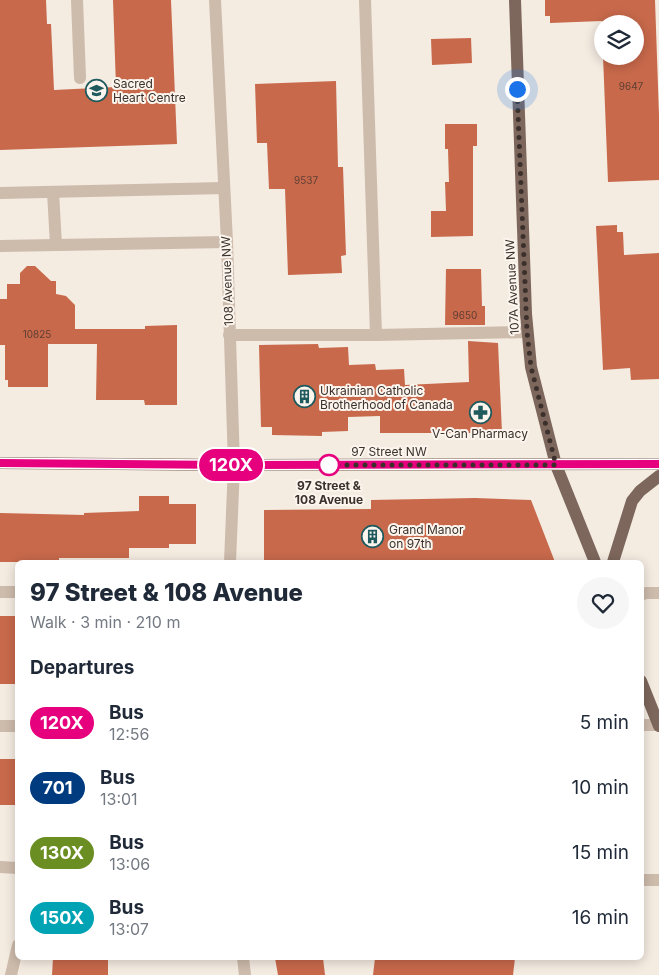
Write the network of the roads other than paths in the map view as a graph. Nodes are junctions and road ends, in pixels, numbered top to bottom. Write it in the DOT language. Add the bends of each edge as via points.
graph roads {
  1 [pos="77,0"];
  2 [pos="215,0"];
  3 [pos="365,0"];
  4 [pos="515,0"];
  5 [pos="80,78"];
  6 [pos="224,188"];
  7 [pos="53,192"];
  8 [pos="0,193"];
  9 [pos="227,242"];
  10 [pos="56,245"];
  11 [pos="0,246"];
  12 [pos="527,332"];
  13 [pos="229,335"];
  14 [pos="376,335"];
  15 [pos="0,463"];
  16 [pos="659,464"];
  17 [pos="234,465"];
  18 [pos="556,465"];
  19 [pos="659,476"];
  20 [pos="230,560"];
  21 [pos="594,560"];
  22 [pos="614,560"];
  23 [pos="0,592"];
  24 [pos="15,592"];
  25 [pos="659,592"];
  26 [pos="644,594"];
  27 [pos="644,688"];
  28 [pos="644,725"];
  29 [pos="659,725"];
  30 [pos="0,726"];
  31 [pos="15,726"];
  32 [pos="0,867"];
  33 [pos="15,868"];
  34 [pos="644,880"];
  35 [pos="659,880"];
  36 [pos="15,958"];
  37 [pos="243,960"];
  38 [pos="11,975"];
  39 [pos="245,975"];
  1 -- 5 [label="street"];
  2 -- 6 [label="street, 108 Avenue NW"];
  3 -- 14 [label="street"];
  4 -- 12 [label="main road, 107A Avenue NW"];
  6 -- 7 [label="street"];
  6 -- 9 [label="street, 108 Avenue NW"];
  7 -- 8 [label="street"];
  7 -- 10 [label="street"];
  9 -- 10 [label="street"];
  9 -- 13 [label="street, 108 Avenue NW"];
  10 -- 11 [label="street"];
  12 -- 14 [label="street"];
  12 -- 18 [label="main road, 107A Avenue NW" via="531,367"];
  13 -- 14 [label="street"];
  13 -- 17 [label="street, 108 Avenue NW"];
  15 -- 17 [label="main road, 97 Street NW"];
  16 -- 18 [label="main road, 97 Street NW"];
  17 -- 18 [label="main road, 97 Street NW"];
  17 -- 20 [label="street, 108 Avenue NW"];
  18 -- 21 [label="main road, 107A Avenue NW"];
  19 -- 22 [label="main road" via="632,501"];
  23 -- 24 [label="street"];
  25 -- 26 [label="street"];
  27 -- 29 [label="main road"];
  28 -- 29 [label="street"];
  30 -- 31 [label="street"];
  32 -- 33 [label="street"];
  34 -- 35 [label="street"];
  36 -- 38 [label="street"];
  37 -- 39 [label="street"];
}
